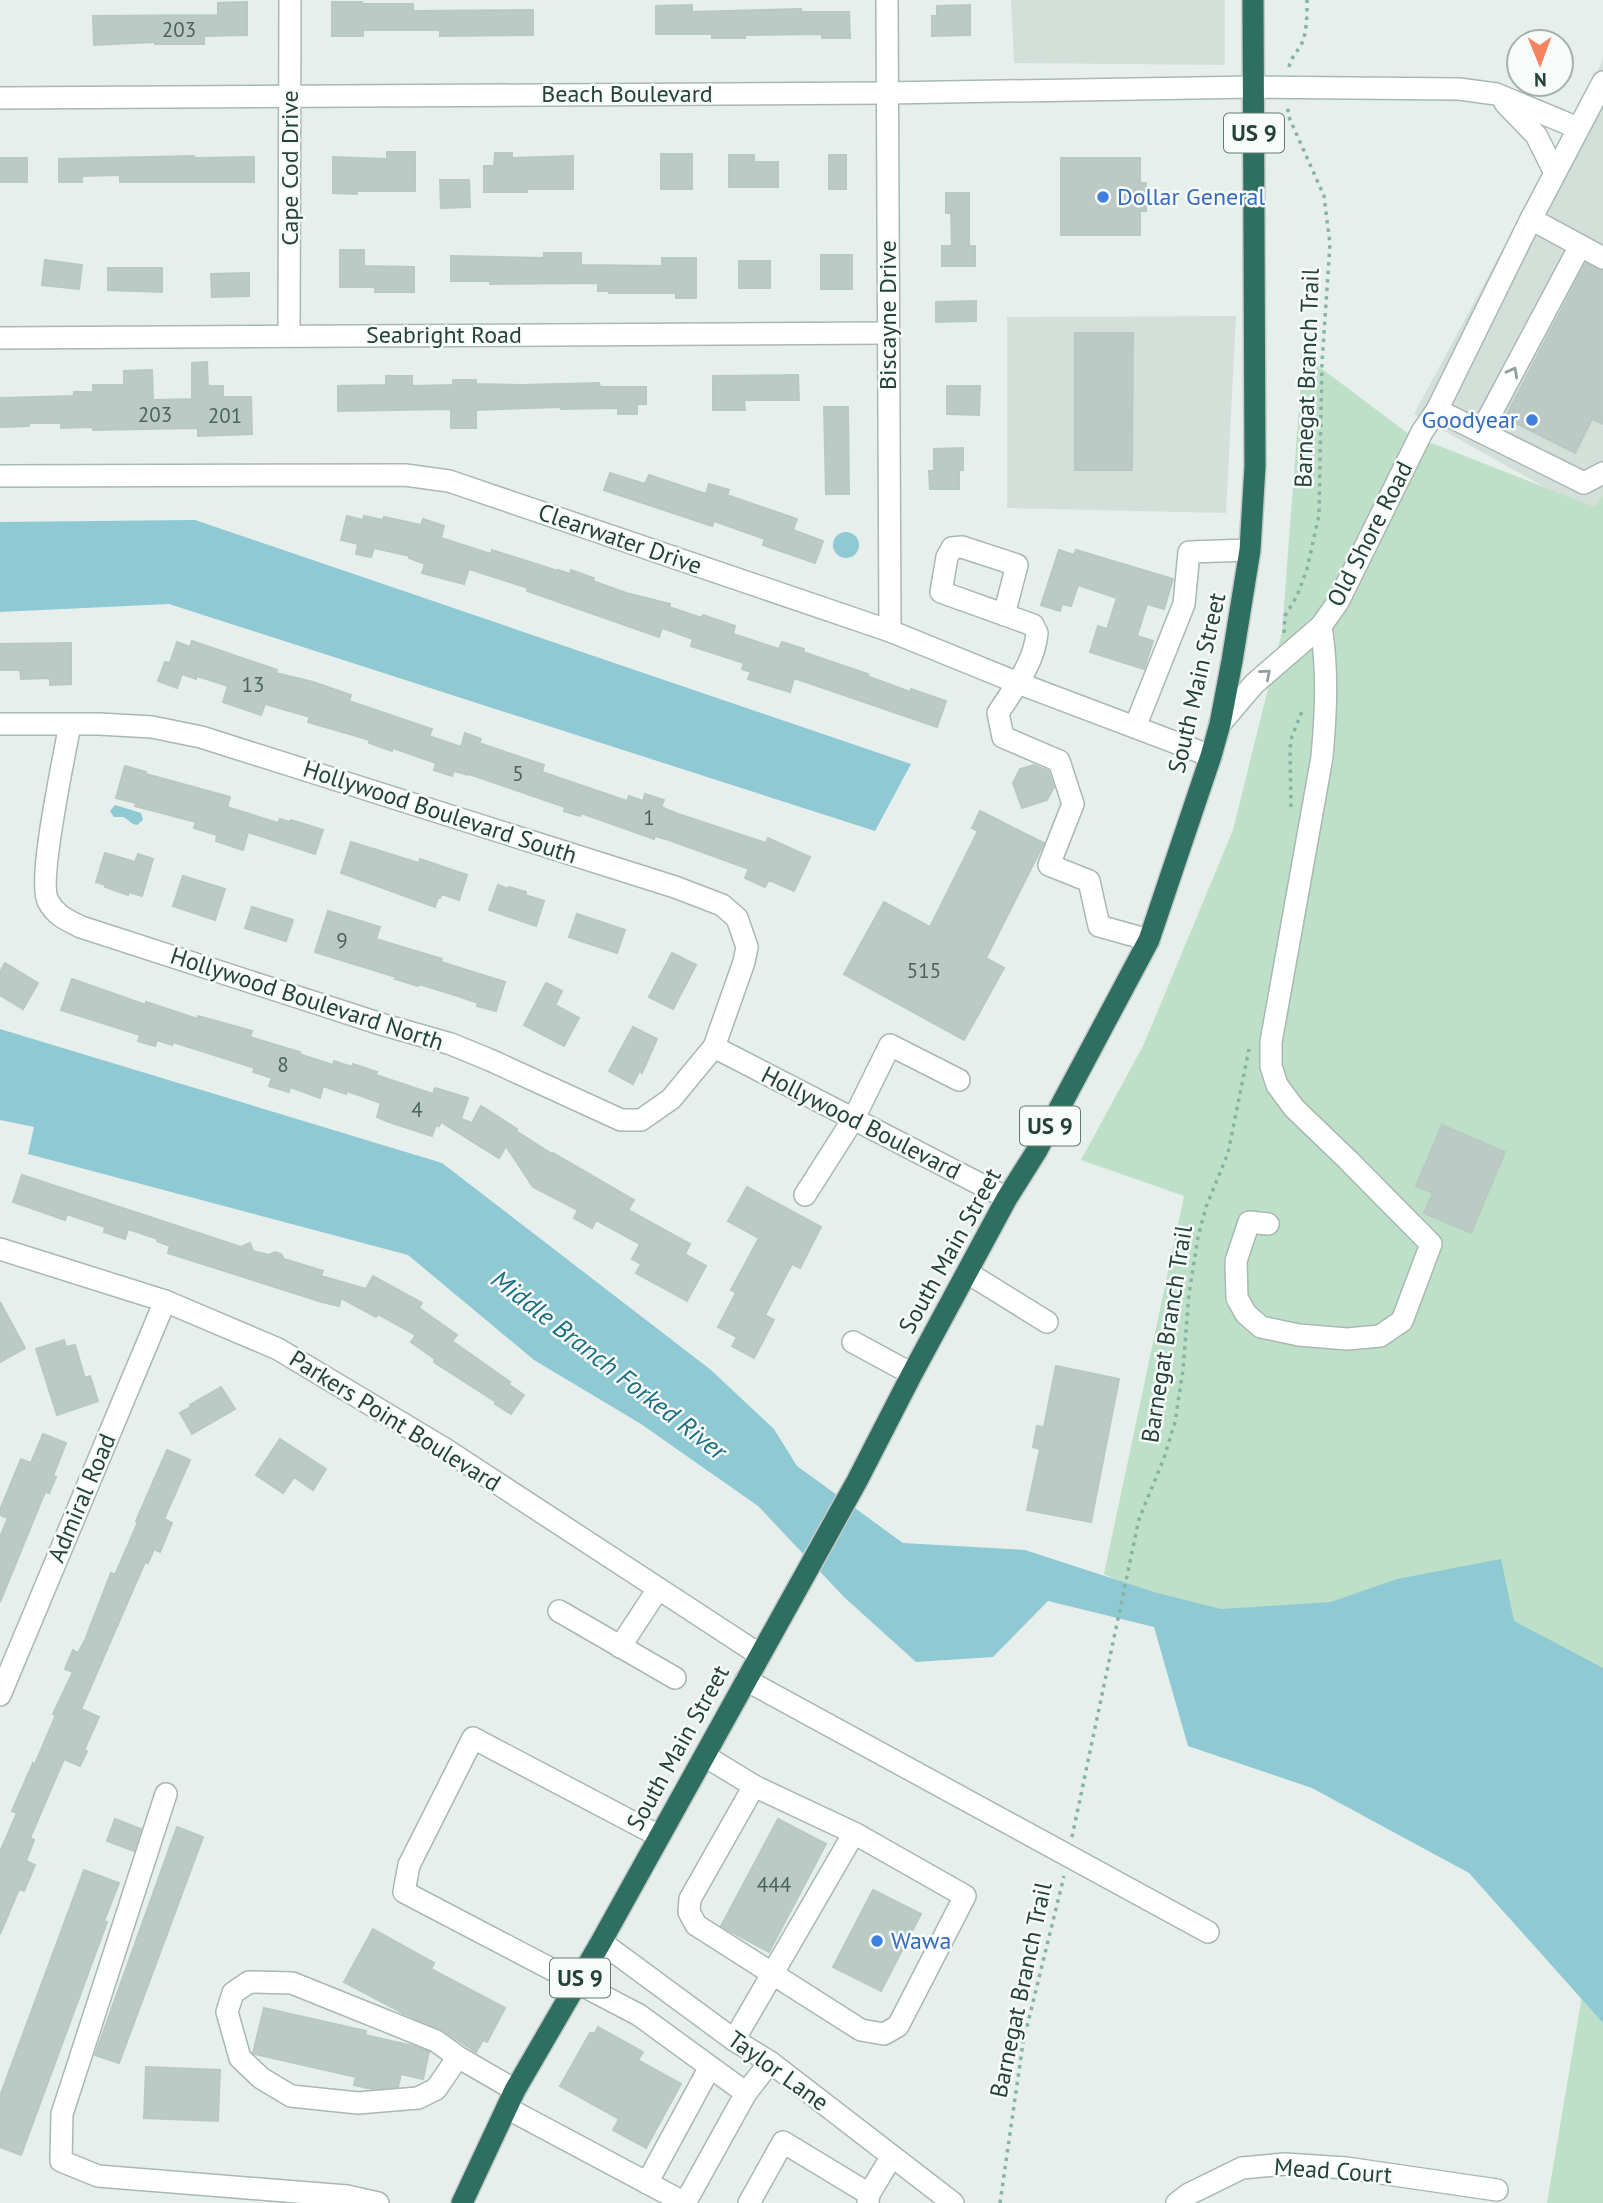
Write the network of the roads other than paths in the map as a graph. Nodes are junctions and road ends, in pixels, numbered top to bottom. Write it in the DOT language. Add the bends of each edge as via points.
graph roads {
  1 [pos="290,0"];
  2 [pos="887,0"];
  3 [pos="1253,0"];
  4 [pos="1254,87"];
  5 [pos="1601,90"];
  6 [pos="887,93"];
  7 [pos="1496,94"];
  8 [pos="290,96"];
  9 [pos="0,98"];
  10 [pos="1578,128"];
  11 [pos="1555,173"];
  12 [pos="1531,219"];
  13 [pos="1580,246"];
  14 [pos="1603,258"];
  15 [pos="888,333"];
  16 [pos="289,335"];
  17 [pos="0,338"];
  18 [pos="1437,410"];
  19 [pos="1481,432"];
  20 [pos="1603,472"];
  21 [pos="0,476"];
  22 [pos="1250,550"];
  23 [pos="1003,615"];
  24 [pos="1321,626"];
  25 [pos="890,631"];
  26 [pos="1018,683"];
  27 [pos="0,724"];
  28 [pos="70,724"];
  29 [pos="1220,724"];
  30 [pos="1135,727"];
  31 [pos="1211,756"];
  32 [pos="1149,940"];
  33 [pos="714,1047"];
  34 [pos="959,1080"];
  35 [pos="854,1118"];
  36 [pos="805,1195"];
  37 [pos="1007,1198"];
  38 [pos="1268,1224"];
  39 [pos="0,1249"];
  40 [pos="968,1273"];
  41 [pos="165,1301"];
  42 [pos="1047,1322"];
  43 [pos="853,1342"];
  44 [pos="912,1374"];
  45 [pos="658,1589"];
  46 [pos="559,1611"];
  47 [pos="620,1647"];
  48 [pos="760,1656"];
  49 [pos="674,1678"];
  50 [pos="746,1681"];
  51 [pos="0,1695"];
  52 [pos="705,1756"];
  53 [pos="754,1786"];
  54 [pos="166,1794"];
  55 [pos="854,1833"];
  56 [pos="659,1836"];
  57 [pos="1208,1932"];
  58 [pos="601,1942"];
  59 [pos="772,1974"];
  60 [pos="577,1982"];
  61 [pos="734,2040"];
  62 [pos="457,2057"];
  63 [pos="770,2062"];
  64 [pos="710,2067"];
  65 [pos="746,2093"];
  66 [pos="511,2099"];
  67 [pos="891,2156"];
  68 [pos="647,2183"];
  69 [pos="1497,2190"];
  70 [pos="868,2199"];
  71 [pos="378,2203"];
  72 [pos="462,2203"];
  73 [pos="749,2203"];
  74 [pos="953,2203"];
  75 [pos="1177,2203"];
  1 -- 8 [label="street, Cape Cod Drive"];
  2 -- 6 [label="street, Biscayne Drive"];
  3 -- 4 [label="highway, South Main Street / US 9"];
  4 -- 6 [label="street, Beach Boulevard"];
  4 -- 7 [label="street" via="1459,89"];
  4 -- 22 [label="highway, South Main Street / US 9" via="1255,466"];
  5 -- 10 [label="street, Old Shore Road"];
  6 -- 8 [label="street, Beach Boulevard"];
  6 -- 15 [label="street, Biscayne Drive"];
  7 -- 10 [label="street"];
  7 -- 11 [label="street" via="1536,135"];
  8 -- 9 [label="street, Beach Boulevard"];
  8 -- 16 [label="street, Cape Cod Drive"];
  10 -- 11 [label="street, Old Shore Road"];
  11 -- 12 [label="street, Old Shore Road"];
  12 -- 13 [label="street"];
  12 -- 18 [label="street, Old Shore Road"];
  13 -- 14 [label="street"];
  19 -- 13 [label="street, one-way"];
  15 -- 16 [label="street, Seabright Road"];
  15 -- 25 [label="street, Biscayne Drive"];
  16 -- 17 [label="street, Seabright Road"];
  18 -- 19 [label="street"];
  18 -- 24 [label="street, Old Shore Road" via="1338,602"];
  19 -- 20 [label="street" via="1584,483"];
  21 -- 25 [label="street, Clearwater Drive" via="405,475 449,481"];
  22 -- 29 [label="highway, South Main Street / US 9"];
  22 -- 30 [label="street" via="1189,552 1184,604"];
  23 -- 26 [label="street" via="1033,625 1037,633 1033,657"];
  29 -- 24 [label="street, Old Shore Road, one-way" via="1254,684"];
  24 -- 38 [label="street" via="1326,666 1322,757 1271,1042 1271,1066 1294,1108 1430,1244 1402,1321 1380,1336 1348,1339 1261,1327 1237,1298 1236,1261 1249,1222"];
  25 -- 26 [label="street, Clearwater Drive"];
  26 -- 30 [label="street, Clearwater Drive"];
  26 -- 32 [label="street" via="998,713 1003,737 1059,761 1073,804 1049,865 1089,881 1099,926"];
  27 -- 28 [label="street, Hollywood Boulevard South"];
  28 -- 33 [label="street, Hollywood Boulevard South" via="152,727 201,737 722,905 737,918 747,947"];
  28 -- 33 [label="street, Hollywood Boulevard North" via="46,860 46,899 59,916 271,989 451,1044 621,1120 641,1120 671,1099"];
  29 -- 31 [label="highway, South Main Street / US 9"];
  30 -- 31 [label="street, Clearwater Drive"];
  31 -- 32 [label="highway, South Main Street / US 9"];
  32 -- 37 [label="highway, South Main Street / US 9"];
  33 -- 35 [label="street, Hollywood Boulevard"];
  34 -- 35 [label="street" via="890,1045"];
  35 -- 36 [label="street"];
  35 -- 37 [label="street, Hollywood Boulevard"];
  37 -- 40 [label="highway, South Main Street / US 9"];
  39 -- 41 [label="street, Parkers Point Boulevard"];
  40 -- 42 [label="street"];
  40 -- 44 [label="highway, South Main Street / US 9"];
  41 -- 45 [label="street, Parkers Point Boulevard" via="278,1349 445,1449"];
  41 -- 51 [label="street, Admiral Road"];
  43 -- 44 [label="street"];
  44 -- 48 [label="highway, South Main Street / US 9"];
  45 -- 47 [label="street"];
  45 -- 48 [label="street, Parkers Point Boulevard"];
  46 -- 47 [label="street"];
  47 -- 49 [label="street"];
  48 -- 50 [label="highway, South Main Street / US 9"];
  50 -- 52 [label="highway, South Main Street / US 9"];
  50 -- 57 [label="street"];
  52 -- 53 [label="street"];
  52 -- 56 [label="highway, South Main Street / US 9"];
  53 -- 55 [label="street"];
  53 -- 59 [label="street" via="690,1899 689,1912 696,1924"];
  54 -- 71 [label="street" via="62,2114 61,2161 98,2176 347,2196"];
  55 -- 59 [label="street"];
  55 -- 59 [label="street" via="965,1896 898,2026 884,2034 861,2031"];
  56 -- 58 [label="highway, South Main Street / US 9"];
  56 -- 60 [label="street" via="473,1738 409,1865 404,1892"];
  58 -- 60 [label="highway, South Main Street / US 9"];
  58 -- 61 [label="street, Taylor Lane"];
  59 -- 61 [label="street"];
  60 -- 64 [label="street" via="639,2015"];
  60 -- 66 [label="highway, South Main Street / US 9"];
  61 -- 63 [label="street, Taylor Lane"];
  62 -- 62 [label="street" via="436,2040 292,1983 249,1982 233,1993 227,2012 240,2058 291,2096 358,2102 418,2098 436,2089"];
  62 -- 66 [label="street"];
  63 -- 65 [label="street"];
  63 -- 67 [label="street, Taylor Lane"];
  64 -- 65 [label="street"];
  64 -- 68 [label="street"];
  65 -- 68 [label="street" via="685,2203"];
  66 -- 68 [label="street"];
  66 -- 72 [label="highway, South Main Street / US 9"];
  67 -- 70 [label="street"];
  67 -- 74 [label="street, Taylor Lane"];
  69 -- 75 [label="street, Mead Court" via="1285,2164 1242,2168"];
  70 -- 73 [label="street" via="783,2142"];
}
